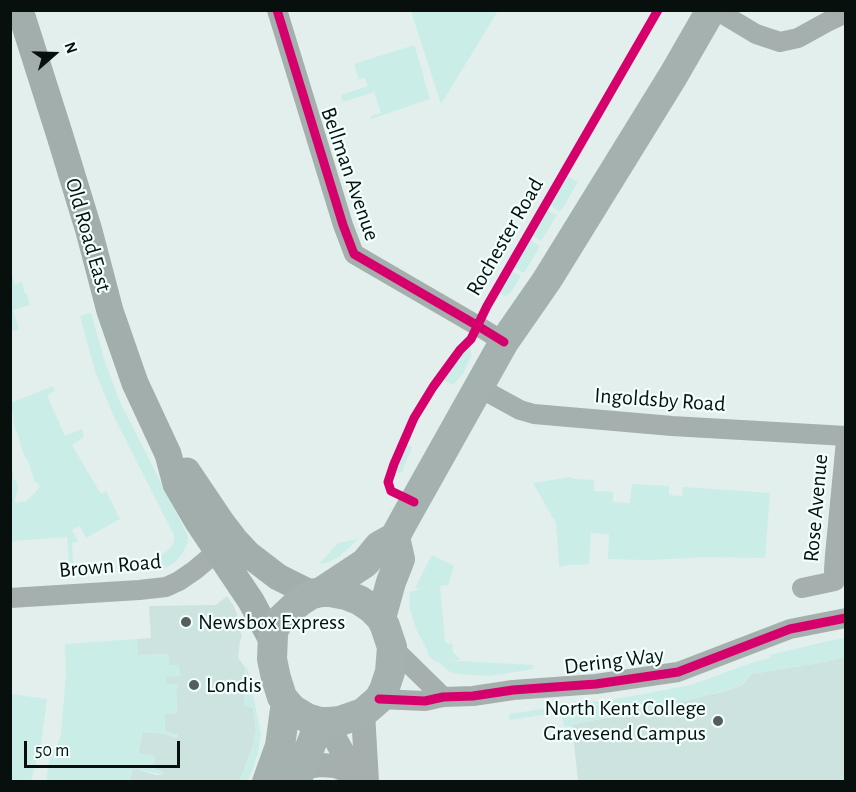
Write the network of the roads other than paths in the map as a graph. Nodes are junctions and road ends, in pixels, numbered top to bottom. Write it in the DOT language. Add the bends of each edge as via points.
graph roads {
  1 [pos="20,10"];
  2 [pos="277,10"];
  3 [pos="714,10"];
  4 [pos="846,13"];
  5 [pos="504,342"];
  6 [pos="478,387"];
  7 [pos="846,436"];
  8 [pos="846,441"];
  9 [pos="395,537"];
  10 [pos="225,544"];
  11 [pos="802,588"];
  12 [pos="316,593"];
  13 [pos="10,598"];
  14 [pos="381,618"];
  15 [pos="846,618"];
  16 [pos="272,640"];
  17 [pos="392,646"];
  18 [pos="443,697"];
  19 [pos="286,702"];
  20 [pos="371,706"];
  21 [pos="323,722"];
  22 [pos="298,775"];
  23 [pos="362,778"];
  24 [pos="267,782"];
  1 -- 10 [label="main road, Old Road East" via="122,348 168,454 176,484 198,522"];
  2 -- 5 [label="street, Bellman Avenue" via="354,254"];
  3 -- 4 [label="street" via="756,34 780,42 798,38"];
  3 -- 5 [label="main road" via="547,280"];
  5 -- 6 [label="main road"];
  6 -- 7 [label="street, Ingoldsby Road" via="534,414"];
  6 -- 9 [label="main road"];
  8 -- 11 [label="street, Rose Avenue" via="835,581"];
  9 -- 12 [label="main road" via="379,546 365,563"];
  9 -- 14 [label="main road" via="400,559"];
  10 -- 12 [label="main road, Old Road East" via="248,554 286,582"];
  10 -- 13 [label="street, Brown Road" via="195,570 161,588"];
  10 -- 16 [label="main road, Old Road East" via="242,587"];
  12 -- 14 [label="main road" via="337,592 359,600"];
  12 -- 16 [label="main road" via="285,614 274,629"];
  14 -- 17 [label="main road"];
  15 -- 18 [label="street, Dering Way" via="790,629 678,672 596,684"];
  16 -- 19 [label="main road" via="273,669"];
  17 -- 18 [label="street"];
  17 -- 20 [label="main road" via="384,690"];
  18 -- 20 [label="street, Dering Way"];
  19 -- 21 [label="main road" via="298,714"];
  19 -- 24 [label="main road" via="280,746"];
  20 -- 21 [label="main road" via="340,721"];
  20 -- 23 [label="street"];
  21 -- 22 [label="main road"];
  21 -- 23 [label="street"];
  22 -- 23 [label="street" via="315,765 329,765"];
}
